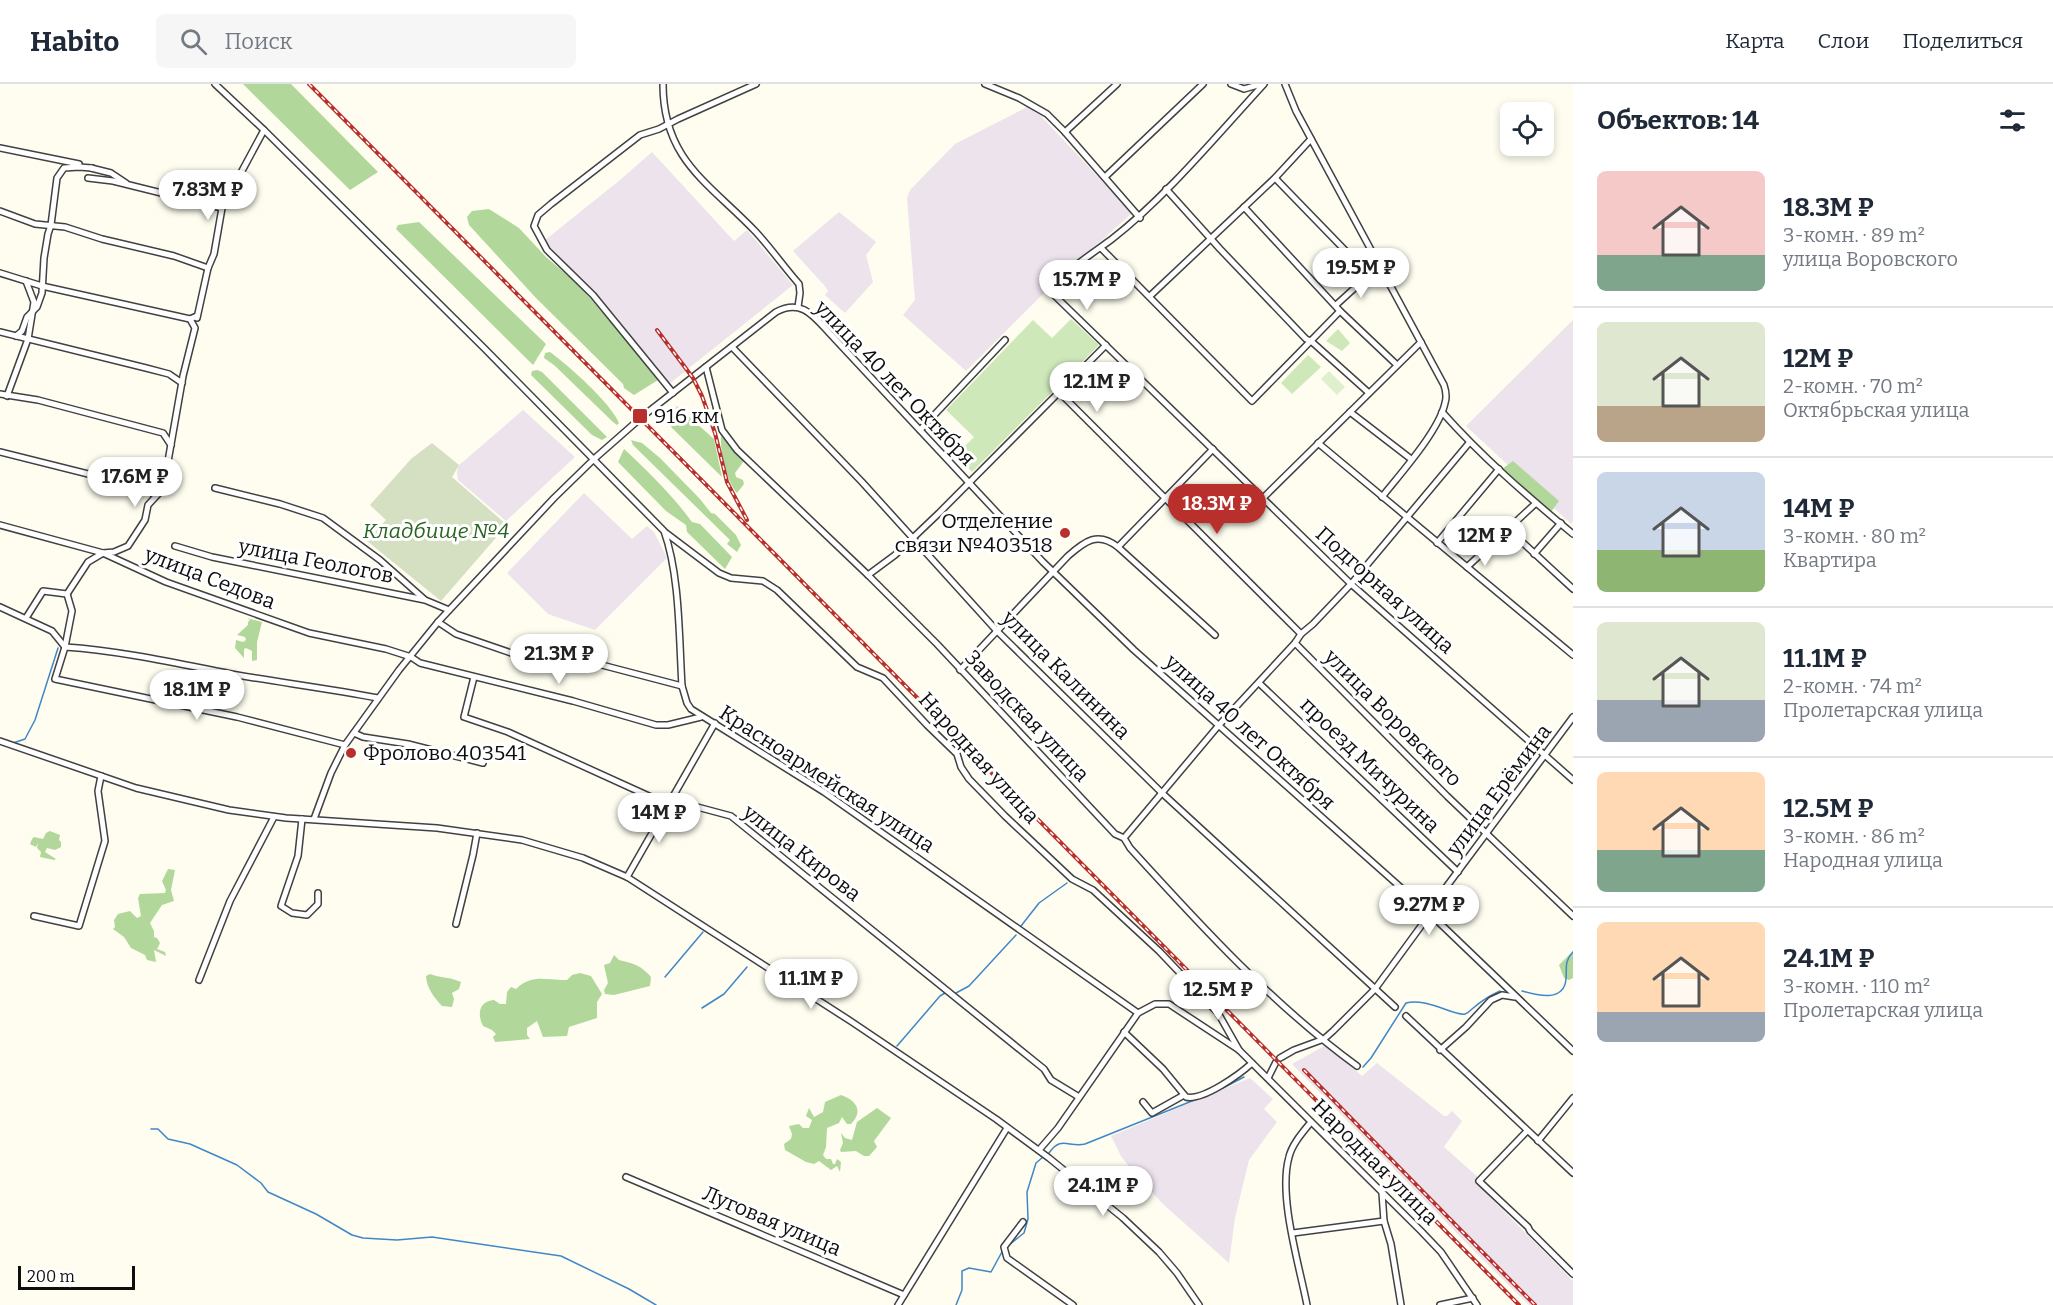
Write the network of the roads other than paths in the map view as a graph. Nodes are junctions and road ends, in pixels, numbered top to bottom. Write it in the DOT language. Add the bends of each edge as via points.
graph roads {
  1 [pos="214,84"];
  2 [pos="663,84"];
  3 [pos="756,84"];
  4 [pos="985,84"];
  5 [pos="1117,84"];
  6 [pos="1203,84"];
  7 [pos="1231,84"];
  8 [pos="1263,84"];
  9 [pos="1285,84"];
  10 [pos="668,125"];
  11 [pos="264,129"];
  12 [pos="1065,132"];
  13 [pos="1311,139"];
  14 [pos="0,148"];
  15 [pos="92,168"];
  16 [pos="1106,177"];
  17 [pos="88,178"];
  18 [pos="1275,178"];
  19 [pos="129,186"];
  20 [pos="1166,189"];
  21 [pos="1244,207"];
  22 [pos="222,208"];
  23 [pos="0,211"];
  24 [pos="1140,218"];
  25 [pos="51,225"];
  26 [pos="1211,239"];
  27 [pos="1101,248"];
  28 [pos="208,268"];
  29 [pos="0,273"];
  30 [pos="1369,275"];
  31 [pos="1388,280"];
  32 [pos="26,281"];
  33 [pos="42,286"];
  34 [pos="1149,296"];
  35 [pos="798,306"];
  36 [pos="1338,308"];
  37 [pos="33,312"];
  38 [pos="197,316"];
  39 [pos="190,319"];
  40 [pos="195,328"];
  41 [pos="0,332"];
  42 [pos="16,336"];
  43 [pos="28,339"];
  44 [pos="1005,340"];
  45 [pos="1311,341"];
  46 [pos="1421,342"];
  47 [pos="1106,345"];
  48 [pos="732,347"];
  49 [pos="1397,365"];
  50 [pos="706,368"];
  51 [pos="182,383"];
  52 [pos="673,393"];
  53 [pos="1060,393"];
  54 [pos="1369,393"];
  55 [pos="0,394"];
  56 [pos="7,396"];
  57 [pos="1350,412"];
  58 [pos="1442,412"];
  59 [pos="174,428"];
  60 [pos="920,430"];
  61 [pos="163,433"];
  62 [pos="1318,443"];
  63 [pos="1469,443"];
  64 [pos="171,445"];
  65 [pos="1213,449"];
  66 [pos="0,452"];
  67 [pos="594,459"];
  68 [pos="1411,459"];
  69 [pos="1499,469"];
  70 [pos="968,482"];
  71 [pos="215,488"];
  72 [pos="155,495"];
  73 [pos="1383,497"];
  74 [pos="1164,498"];
  75 [pos="1262,499"];
  76 [pos="1536,503"];
  77 [pos="1406,517"];
  78 [pos="1561,523"];
  79 [pos="0,525"];
  80 [pos="1508,529"];
  81 [pos="664,531"];
  82 [pos="1573,534"];
  83 [pos="912,538"];
  84 [pos="1437,543"];
  85 [pos="175,546"];
  86 [pos="1118,547"];
  87 [pos="103,553"];
  88 [pos="1534,554"];
  89 [pos="114,555"];
  90 [pos="1467,567"];
  91 [pos="1053,572"];
  92 [pos="868,574"];
  93 [pos="1350,584"];
  94 [pos="1573,589"];
  95 [pos="67,594"];
  96 [pos="425,600"];
  97 [pos="0,607"];
  98 [pos="449,610"];
  99 [pos="26,618"];
  100 [pos="438,622"];
  101 [pos="997,631"];
  102 [pos="1301,634"];
  103 [pos="1215,635"];
  104 [pos="1295,643"];
  105 [pos="65,647"];
  106 [pos="1573,655"];
  107 [pos="411,657"];
  108 [pos="960,670"];
  109 [pos="474,677"];
  110 [pos="1258,683"];
  111 [pos="682,686"];
  112 [pos="378,698"];
  113 [pos="702,717"];
  114 [pos="1573,717"];
  115 [pos="715,723"];
  116 [pos="1219,725"];
  117 [pos="354,733"];
  118 [pos="0,741"];
  119 [pos="345,746"];
  120 [pos="1546,755"];
  121 [pos="483,763"];
  122 [pos="101,776"];
  123 [pos="1573,780"];
  124 [pos="1162,793"];
  125 [pos="671,800"];
  126 [pos="274,817"];
  127 [pos="302,819"];
  128 [pos="314,819"];
  129 [pos="477,833"];
  130 [pos="1487,834"];
  131 [pos="1124,838"];
  132 [pos="1458,872"];
  133 [pos="627,877"];
  134 [pos="318,893"];
  135 [pos="1429,913"];
  136 [pos="34,916"];
  137 [pos="1573,916"];
  138 [pos="456,924"];
  139 [pos="199,980"];
  140 [pos="1375,989"];
  141 [pos="1518,998"];
  142 [pos="1395,1007"];
  143 [pos="1138,1014"];
  144 [pos="1406,1016"];
  145 [pos="1124,1032"];
  146 [pos="1324,1039"];
  147 [pos="1239,1050"];
  148 [pos="1440,1050"];
  149 [pos="1573,1051"];
  150 [pos="1252,1063"];
  151 [pos="1357,1066"];
  152 [pos="1268,1078"];
  153 [pos="1184,1095"];
  154 [pos="1079,1097"];
  155 [pos="1573,1098"];
  156 [pos="1143,1102"];
  157 [pos="1311,1122"];
  158 [pos="1007,1128"];
  159 [pos="1527,1131"];
  160 [pos="1538,1141"];
  161 [pos="1039,1150"];
  162 [pos="1573,1173"];
  163 [pos="626,1177"];
  164 [pos="1382,1193"];
  165 [pos="1384,1221"];
  166 [pos="1023,1222"];
  167 [pos="1293,1233"];
  168 [pos="1573,1274"];
  169 [pos="904,1296"];
  170 [pos="1473,1298"];
  171 [pos="898,1305"];
  172 [pos="1073,1305"];
  173 [pos="1199,1305"];
  174 [pos="1307,1305"];
  175 [pos="1401,1305"];
  176 [pos="1440,1305"];
  177 [pos="1477,1305"];
  1 -- 11 [label="street, Народная улица"];
  2 -- 10 [label="street, улица 40 лет Октября"];
  3 -- 10 [label="street"];
  4 -- 12 [label="street" via="1034,106"];
  5 -- 12 [label="street"];
  6 -- 16 [label="street"];
  7 -- 8 [label="street" via="1244,89"];
  8 -- 20 [label="street"];
  9 -- 13 [label="street"];
  10 -- 35 [label="street, улица 40 лет Октября" via="696,175 755,231 798,284"];
  10 -- 52 [label="street" via="632,141 550,204 538,215 534,226 547,250 593,295"];
  11 -- 22 [label="street"];
  11 -- 67 [label="street, Народная улица"];
  12 -- 16 [label="street"];
  13 -- 18 [label="street"];
  13 -- 31 [label="street"];
  14 -- 15 [label="street"];
  15 -- 19 [label="street" via="111,173"];
  15 -- 25 [label="street" via="64,168 57,178"];
  16 -- 24 [label="street"];
  17 -- 19 [label="street"];
  18 -- 21 [label="street"];
  18 -- 30 [label="street"];
  19 -- 22 [label="street"];
  20 -- 24 [label="street"];
  20 -- 26 [label="street"];
  21 -- 26 [label="street"];
  21 -- 36 [label="street"];
  22 -- 28 [label="street"];
  23 -- 25 [label="street" via="35,224"];
  24 -- 27 [label="street"];
  25 -- 28 [label="street"];
  25 -- 33 [label="street"];
  26 -- 34 [label="street"];
  26 -- 45 [label="street"];
  27 -- 34 [label="street"];
  27 -- 47 [label="street, Подгорная улица" via="1066,274 1053,287 1052,294"];
  28 -- 38 [label="street"];
  29 -- 32 [label="street"];
  30 -- 31 [label="street"];
  30 -- 36 [label="street"];
  31 -- 46 [label="street"];
  32 -- 33 [label="street"];
  32 -- 37 [label="street" via="34,302"];
  33 -- 37 [label="street"];
  33 -- 39 [label="street"];
  34 -- 45 [label="street" via="1252,401"];
  35 -- 48 [label="street, улица 40 лет Октября" via="776,312"];
  35 -- 60 [label="street, улица 40 лет Октября" via="834,338"];
  36 -- 45 [label="street"];
  36 -- 49 [label="street"];
  37 -- 42 [label="street"];
  37 -- 43 [label="street"];
  38 -- 39 [label="street"];
  38 -- 40 [label="street"];
  39 -- 40 [label="street"];
  40 -- 51 [label="street"];
  41 -- 42 [label="street"];
  42 -- 43 [label="street"];
  43 -- 51 [label="street" via="169,374"];
  43 -- 56 [label="street"];
  44 -- 60 [label="street"];
  45 -- 54 [label="street"];
  46 -- 49 [label="street"];
  46 -- 58 [label="street" via="1444,385"];
  47 -- 53 [label="street, улица 40 лет Октября"];
  47 -- 65 [label="street, Подгорная улица"];
  48 -- 50 [label="street, улица 40 лет Октября"];
  48 -- 83 [label="street, улица Калинина"];
  49 -- 54 [label="street"];
  50 -- 52 [label="street, улица 40 лет Октября"];
  50 -- 92 [label="street, Заводская улица" via="722,430 737,450"];
  51 -- 59 [label="street"];
  52 -- 67 [label="street, улица 40 лет Октября"];
  53 -- 70 [label="street, улица 40 лет Октября"];
  53 -- 74 [label="street"];
  54 -- 57 [label="street"];
  55 -- 56 [label="street"];
  56 -- 61 [label="street" via="38,400"];
  57 -- 62 [label="street"];
  57 -- 68 [label="street"];
  58 -- 63 [label="street"];
  58 -- 68 [label="street"];
  59 -- 61 [label="street"];
  59 -- 64 [label="street"];
  60 -- 70 [label="street, улица 40 лет Октября"];
  61 -- 64 [label="street"];
  62 -- 73 [label="street"];
  62 -- 75 [label="street"];
  63 -- 69 [label="street"];
  63 -- 77 [label="street"];
  64 -- 72 [label="street" via="164,484"];
  65 -- 74 [label="street"];
  65 -- 75 [label="street, Подгорная улица"];
  66 -- 72 [label="street" via="144,488"];
  67 -- 81 [label="street, Народная улица"];
  67 -- 98 [label="street"];
  68 -- 73 [label="street"];
  69 -- 76 [label="street"];
  69 -- 84 [label="street"];
  70 -- 83 [label="street"];
  70 -- 91 [label="street, улица 40 лет Октября"];
  71 -- 96 [label="street" via="323,518"];
  72 -- 89 [label="street" via="128,546"];
  73 -- 77 [label="street"];
  74 -- 86 [label="street"];
  74 -- 102 [label="street"];
  75 -- 93 [label="street, Подгорная улица"];
  76 -- 78 [label="street"];
  76 -- 80 [label="street"];
  77 -- 84 [label="street"];
  77 -- 93 [label="street"];
  78 -- 82 [label="street"];
  78 -- 88 [label="street"];
  79 -- 87 [label="street, улица Седова"];
  80 -- 88 [label="street"];
  80 -- 90 [label="street"];
  81 -- 111 [label="street" via="674,576"];
  81 -- 147 [label="street, Народная улица" via="719,573 764,581 857,667 884,678 957,754 969,779 1005,816 1072,879 1093,890 1159,951 1218,1013"];
  83 -- 92 [label="street"];
  83 -- 101 [label="street, улица Калинина"];
  84 -- 90 [label="street"];
  85 -- 96 [label="street, улица Геологов"];
  86 -- 91 [label="street" via="1105,539 1091,540 1077,547"];
  86 -- 103 [label="street"];
  87 -- 89 [label="street, улица Седова"];
  87 -- 95 [label="street" via="88,562"];
  88 -- 94 [label="street"];
  89 -- 107 [label="street, улица Седова" via="166,582 309,633"];
  90 -- 106 [label="street"];
  91 -- 101 [label="street"];
  91 -- 116 [label="street, улица 40 лет Октября"];
  92 -- 108 [label="street, Заводская улица"];
  93 -- 102 [label="street"];
  93 -- 120 [label="street, Подгорная улица"];
  95 -- 99 [label="street" via="43,591"];
  95 -- 105 [label="street" via="72,611"];
  96 -- 98 [label="street, улица Геологов"];
  97 -- 99 [label="street"];
  98 -- 100 [label="street"];
  99 -- 105 [label="street" via="52,631"];
  100 -- 107 [label="street"];
  100 -- 111 [label="street" via="456,634 517,655 526,642"];
  101 -- 108 [label="street"];
  101 -- 124 [label="street, улица Калинина"];
  102 -- 104 [label="street"];
  104 -- 110 [label="street"];
  104 -- 130 [label="street, улица Воровского"];
  105 -- 112 [label="street"];
  105 -- 119 [label="street" via="55,679 237,717"];
  107 -- 109 [label="street, Красноармейская улица"];
  107 -- 112 [label="street"];
  108 -- 131 [label="street, Заводская улица" via="1115,834"];
  109 -- 113 [label="street, Красноармейская улица" via="656,725"];
  109 -- 125 [label="street, улица Кирова" via="464,717 508,732 662,802"];
  110 -- 116 [label="street"];
  110 -- 132 [label="street, проезд Мичурина"];
  111 -- 113 [label="street" via="687,703"];
  112 -- 117 [label="street"];
  113 -- 115 [label="street, Красноармейская улица"];
  114 -- 120 [label="street, улица Ерёмина"];
  115 -- 125 [label="street"];
  115 -- 143 [label="street, Красноармейская улица" via="824,792"];
  116 -- 124 [label="street"];
  116 -- 135 [label="street, улица 40 лет Октября"];
  117 -- 119 [label="street"];
  117 -- 121 [label="street"];
  118 -- 122 [label="street"];
  119 -- 128 [label="street"];
  120 -- 123 [label="street, Подгорная улица"];
  120 -- 130 [label="street, улица Ерёмина"];
  122 -- 126 [label="street" via="179,799"];
  122 -- 136 [label="street" via="98,791 105,841 79,926"];
  124 -- 131 [label="street"];
  124 -- 140 [label="street, улица Калинина"];
  125 -- 133 [label="street"];
  125 -- 154 [label="street, улица Кирова" via="731,816 1044,1069 1051,1080"];
  126 -- 127 [label="street"];
  126 -- 139 [label="street" via="230,901"];
  127 -- 128 [label="street"];
  127 -- 134 [label="street" via="298,855 281,906 292,913 307,915 318,904"];
  128 -- 129 [label="street"];
  129 -- 133 [label="street" via="522,840 583,858"];
  129 -- 138 [label="street"];
  130 -- 132 [label="street, улица Ерёмина"];
  130 -- 137 [label="street, улица Воровского"];
  131 -- 146 [label="street, Заводская улица" via="1194,919 1292,1014"];
  132 -- 135 [label="street, улица Ерёмина"];
  133 -- 158 [label="street" via="852,1022"];
  135 -- 140 [label="street, улица Ерёмина"];
  135 -- 141 [label="street, улица 40 лет Октября"];
  140 -- 142 [label="street, улица Калинина"];
  140 -- 146 [label="street, улица Ерёмина"];
  141 -- 148 [label="street" via="1496,996"];
  141 -- 149 [label="street, улица 40 лет Октября"];
  143 -- 145 [label="street"];
  143 -- 147 [label="street, Народная улица" via="1162,1003 1175,1006"];
  144 -- 148 [label="street"];
  145 -- 153 [label="street" via="1163,1068"];
  145 -- 154 [label="street"];
  146 -- 151 [label="street, Заводская улица"];
  146 -- 152 [label="street, улица Ерёмина" via="1278,1060"];
  147 -- 150 [label="street, Народная улица"];
  148 -- 159 [label="street"];
  150 -- 152 [label="street, Народная улица"];
  150 -- 153 [label="street" via="1211,1090 1191,1098"];
  152 -- 157 [label="street, Народная улица"];
  153 -- 156 [label="street" via="1152,1113"];
  154 -- 161 [label="street"];
  155 -- 160 [label="street"];
  157 -- 164 [label="street, Народная улица"];
  157 -- 167 [label="street" via="1289,1154 1285,1174"];
  158 -- 161 [label="street"];
  158 -- 169 [label="street"];
  159 -- 160 [label="street"];
  159 -- 168 [label="street" via="1479,1181"];
  160 -- 162 [label="street"];
  161 -- 173 [label="street" via="1159,1252"];
  163 -- 169 [label="street, Луговая улица"];
  164 -- 165 [label="street"];
  164 -- 170 [label="street, Народная улица" via="1441,1252"];
  165 -- 167 [label="street"];
  165 -- 175 [label="street"];
  166 -- 172 [label="street" via="1005,1249 1006,1258"];
  167 -- 174 [label="street"];
  169 -- 171 [label="street"];
  170 -- 176 [label="street"];
  170 -- 177 [label="street, Народная улица"];
}
